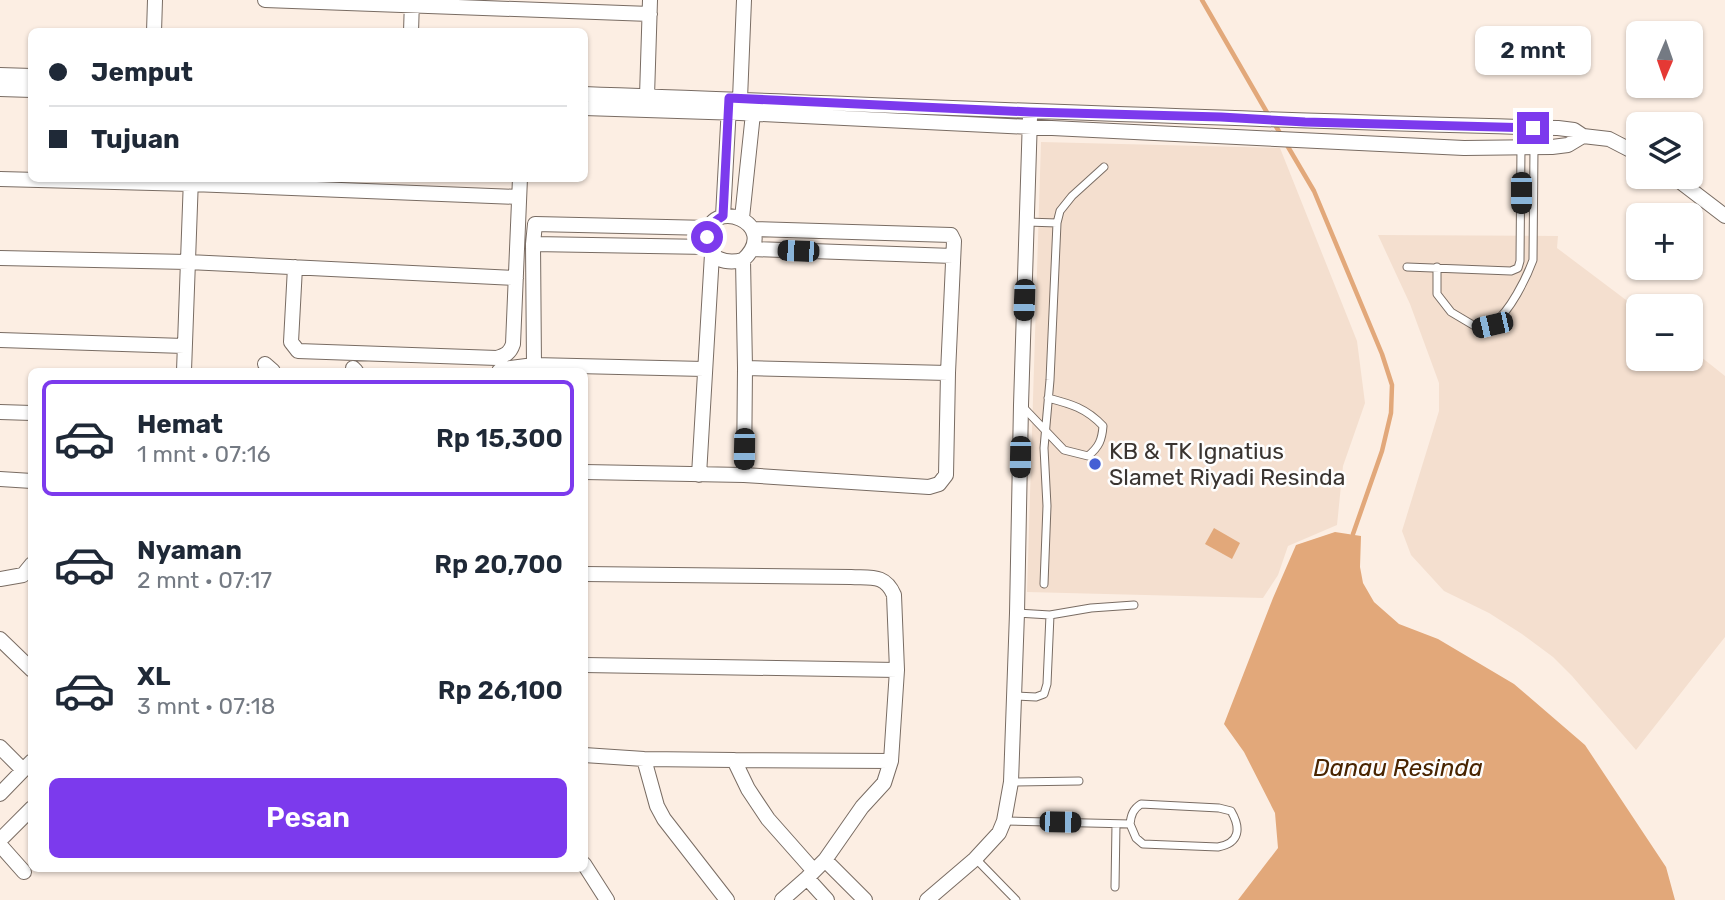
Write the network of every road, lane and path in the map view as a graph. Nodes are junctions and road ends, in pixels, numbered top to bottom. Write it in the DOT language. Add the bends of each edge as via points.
graph roads {
  1 [pos="155,0"];
  2 [pos="265,0"];
  3 [pos="744,0"];
  4 [pos="412,3"];
  5 [pos="650,7"];
  6 [pos="154,28"];
  7 [pos="411,28"];
  8 [pos="0,75"];
  9 [pos="28,76"];
  10 [pos="0,89"];
  11 [pos="28,90"];
  12 [pos="588,94"];
  13 [pos="647,96"];
  14 [pos="741,105"];
  15 [pos="588,108"];
  16 [pos="1030,119"];
  17 [pos="1583,136"];
  18 [pos="1528,147"];
  19 [pos="1626,148"];
  20 [pos="1104,167"];
  21 [pos="0,179"];
  22 [pos="28,179"];
  23 [pos="191,182"];
  24 [pos="212,182"];
  25 [pos="520,182"];
  26 [pos="1690,189"];
  27 [pos="519,197"];
  28 [pos="723,216"];
  29 [pos="1725,216"];
  30 [pos="742,218"];
  31 [pos="1026,222"];
  32 [pos="1057,223"];
  33 [pos="709,228"];
  34 [pos="753,229"];
  35 [pos="533,244"];
  36 [pos="710,250"];
  37 [pos="748,255"];
  38 [pos="953,256"];
  39 [pos="0,258"];
  40 [pos="188,262"];
  41 [pos="295,267"];
  42 [pos="1407,267"];
  43 [pos="1437,267"];
  44 [pos="1511,271"];
  45 [pos="516,278"];
  46 [pos="1524,281"];
  47 [pos="0,340"];
  48 [pos="184,346"];
  49 [pos="534,365"];
  50 [pos="184,368"];
  51 [pos="510,368"];
  52 [pos="746,368"];
  53 [pos="704,369"];
  54 [pos="948,373"];
  55 [pos="1048,398"];
  56 [pos="1021,405"];
  57 [pos="0,412"];
  58 [pos="28,413"];
  59 [pos="1045,431"];
  60 [pos="588,472"];
  61 [pos="699,475"];
  62 [pos="744,475"];
  63 [pos="0,480"];
  64 [pos="28,481"];
  65 [pos="28,570"];
  66 [pos="588,574"];
  67 [pos="0,579"];
  68 [pos="1044,584"];
  69 [pos="1134,605"];
  70 [pos="1017,613"];
  71 [pos="1050,615"];
  72 [pos="0,639"];
  73 [pos="588,665"];
  74 [pos="28,666"];
  75 [pos="897,670"];
  76 [pos="1014,696"];
  77 [pos="0,747"];
  78 [pos="588,755"];
  79 [pos="644,759"];
  80 [pos="734,760"];
  81 [pos="891,761"];
  82 [pos="27,766"];
  83 [pos="1079,781"];
  84 [pos="1010,782"];
  85 [pos="0,794"];
  86 [pos="28,811"];
  87 [pos="1004,821"];
  88 [pos="1116,824"];
  89 [pos="1130,824"];
  90 [pos="0,842"];
  91 [pos="975,859"];
  92 [pos="825,860"];
  93 [pos="588,870"];
  94 [pos="24,872"];
  95 [pos="811,875"];
  96 [pos="1115,887"];
  97 [pos="607,900"];
  98 [pos="727,900"];
  99 [pos="782,900"];
  100 [pos="827,900"];
  101 [pos="865,900"];
  102 [pos="928,900"];
  103 [pos="1016,900"];
  1 -- 6 [label="street"];
  2 -- 4 [label="street"];
  3 -- 14 [label="street"];
  4 -- 5 [label="street"];
  4 -- 7 [label="street"];
  5 -- 13 [label="street"];
  8 -- 9 [label="street"];
  10 -- 11 [label="street"];
  12 -- 13 [label="street"];
  13 -- 14 [label="street"];
  14 -- 15 [label="street"];
  14 -- 16 [label="street"];
  14 -- 28 [label="street"];
  14 -- 30 [label="street"];
  16 -- 17 [label="street" via="1221,117 1558,128"];
  16 -- 18 [label="street" via="1307,140"];
  16 -- 31 [label="street"];
  17 -- 18 [label="street" via="1568,145"];
  17 -- 19 [label="street" via="1609,139"];
  18 -- 44 [label="lane" via="1520,261"];
  18 -- 46 [label="lane" via="1533,260"];
  20 -- 32 [label="lane" via="1072,196"];
  21 -- 22 [label="street"];
  23 -- 40 [label="street"];
  24 -- 27 [label="street"];
  25 -- 27 [label="street"];
  26 -- 29 [label="street"];
  27 -- 45 [label="street"];
  28 -- 30 [label="street"];
  28 -- 33 [label="street"];
  30 -- 34 [label="street"];
  31 -- 32 [label="lane"];
  31 -- 56 [label="street"];
  32 -- 55 [label="lane"];
  33 -- 35 [label="street" via="536,224"];
  33 -- 36 [label="street"];
  34 -- 37 [label="street" via="755,239"];
  34 -- 38 [label="street" via="951,235"];
  35 -- 36 [label="street"];
  35 -- 49 [label="street"];
  36 -- 37 [label="street" via="726,262"];
  36 -- 53 [label="street"];
  37 -- 38 [label="street"];
  37 -- 52 [label="street"];
  38 -- 54 [label="street"];
  39 -- 40 [label="street"];
  40 -- 41 [label="street"];
  40 -- 48 [label="street"];
  41 -- 45 [label="street"];
  41 -- 45 [label="street" via="291,342 304,352 506,355 513,344"];
  42 -- 43 [label="lane"];
  43 -- 44 [label="lane"];
  43 -- 46 [label="lane" via="1437,294 1451,313 1478,328 1492,325"];
  44 -- 46 [label="lane" via="1520,273"];
  47 -- 48 [label="street"];
  48 -- 50 [label="street"];
  49 -- 51 [label="street"];
  49 -- 53 [label="street"];
  52 -- 54 [label="street"];
  52 -- 62 [label="street"];
  53 -- 61 [label="street"];
  54 -- 62 [label="street" via="946,475 939,484"];
  55 -- 59 [label="lane"];
  55 -- 59 [label="lane" via="1078,406 1095,417 1103,426 1102,437 1098,449 1088,456 1064,450"];
  56 -- 59 [label="lane"];
  56 -- 70 [label="street"];
  57 -- 58 [label="street"];
  59 -- 68 [label="lane"];
  60 -- 61 [label="street"];
  61 -- 62 [label="street"];
  63 -- 64 [label="street"];
  65 -- 67 [label="street"];
  66 -- 75 [label="street" via="880,579 894,594"];
  69 -- 71 [label="lane"];
  70 -- 71 [label="lane"];
  70 -- 76 [label="street"];
  71 -- 76 [label="lane" via="1044,694"];
  72 -- 74 [label="street"];
  73 -- 75 [label="street"];
  75 -- 81 [label="street"];
  76 -- 84 [label="street"];
  77 -- 82 [label="street"];
  78 -- 79 [label="street"];
  79 -- 80 [label="street"];
  79 -- 98 [label="street" via="664,819"];
  80 -- 81 [label="street"];
  80 -- 95 [label="street" via="768,819"];
  81 -- 92 [label="street" via="884,783"];
  82 -- 85 [label="street"];
  83 -- 84 [label="lane"];
  84 -- 87 [label="street"];
  86 -- 90 [label="street"];
  87 -- 88 [label="lane"];
  87 -- 91 [label="street"];
  88 -- 89 [label="lane"];
  88 -- 96 [label="lane"];
  89 -- 89 [label="lane" via="1143,844 1218,847 1236,838 1237,821 1231,811 1219,808 1140,804"];
  90 -- 94 [label="street"];
  91 -- 102 [label="street"];
  91 -- 103 [label="lane"];
  92 -- 95 [label="street"];
  92 -- 101 [label="street"];
  93 -- 97 [label="street"];
  95 -- 99 [label="street"];
  95 -- 100 [label="street"];
}
